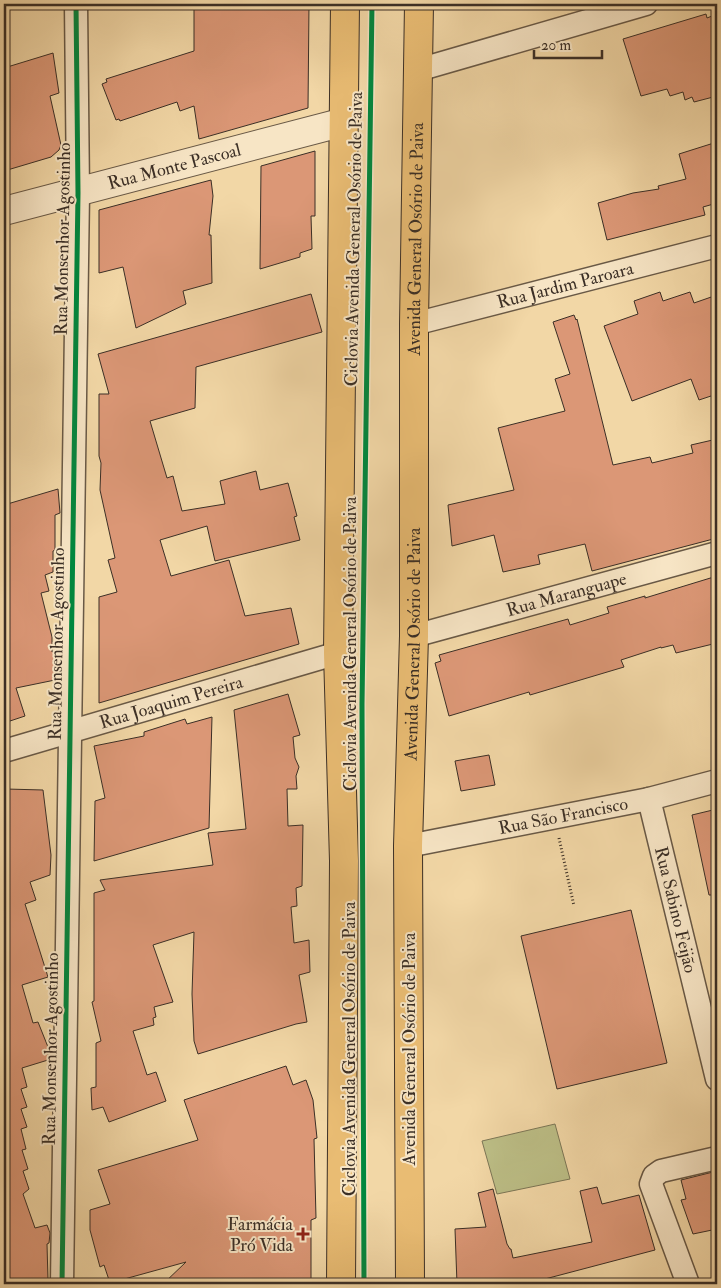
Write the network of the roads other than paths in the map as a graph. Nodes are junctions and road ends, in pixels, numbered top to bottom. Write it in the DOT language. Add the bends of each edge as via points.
graph roads {
  1 [pos="76,4"];
  2 [pos="345,4"];
  3 [pos="419,4"];
  4 [pos="646,4"];
  5 [pos="418,70"];
  6 [pos="344,122"];
  7 [pos="78,193"];
  8 [pos="4,211"];
  9 [pos="717,246"];
  10 [pos="414,324"];
  11 [pos="717,553"];
  12 [pos="414,636"];
  13 [pos="338,654"];
  14 [pos="70,730"];
  15 [pos="4,751"];
  16 [pos="717,781"];
  17 [pos="649,799"];
  18 [pos="408,846"];
  19 [pos="717,1079"];
  20 [pos="717,1158"];
  21 [pos="62,1284"];
  22 [pos="341,1284"];
  23 [pos="410,1284"];
  24 [pos="688,1284"];
  1 -- 7 [label="street, Rua Monsenhor Agostinho"];
  2 -- 6 [label="main road"];
  3 -- 5 [label="main road, Avenida General Osório de Paiva"];
  4 -- 5 [label="street"];
  5 -- 10 [label="main road, Avenida General Osório de Paiva"];
  6 -- 7 [label="street, Rua Monte Pascoal"];
  6 -- 13 [label="main road"];
  7 -- 8 [label="street, Rua Monte Pascoal"];
  7 -- 14 [label="street, Rua Monsenhor Agostinho"];
  9 -- 10 [label="street, Rua Jardim Paroara"];
  10 -- 12 [label="main road, Avenida General Osório de Paiva"];
  11 -- 12 [label="street, Rua Maranguape"];
  12 -- 18 [label="main road, Avenida General Osório de Paiva"];
  13 -- 14 [label="street, Rua Joaquim Pereira"];
  13 -- 22 [label="main road" via="344,861"];
  14 -- 15 [label="street, Rua Joaquim Pereira"];
  14 -- 21 [label="street, Rua Monsenhor Agostinho"];
  16 -- 17 [label="street, Rua São Francisco"];
  17 -- 18 [label="street, Rua São Francisco"];
  17 -- 19 [label="street, Rua Sabino Feijão"];
  18 -- 23 [label="main road, Avenida General Osório de Paiva"];
  20 -- 24 [label="street" via="661,1171 651,1184"];
}
